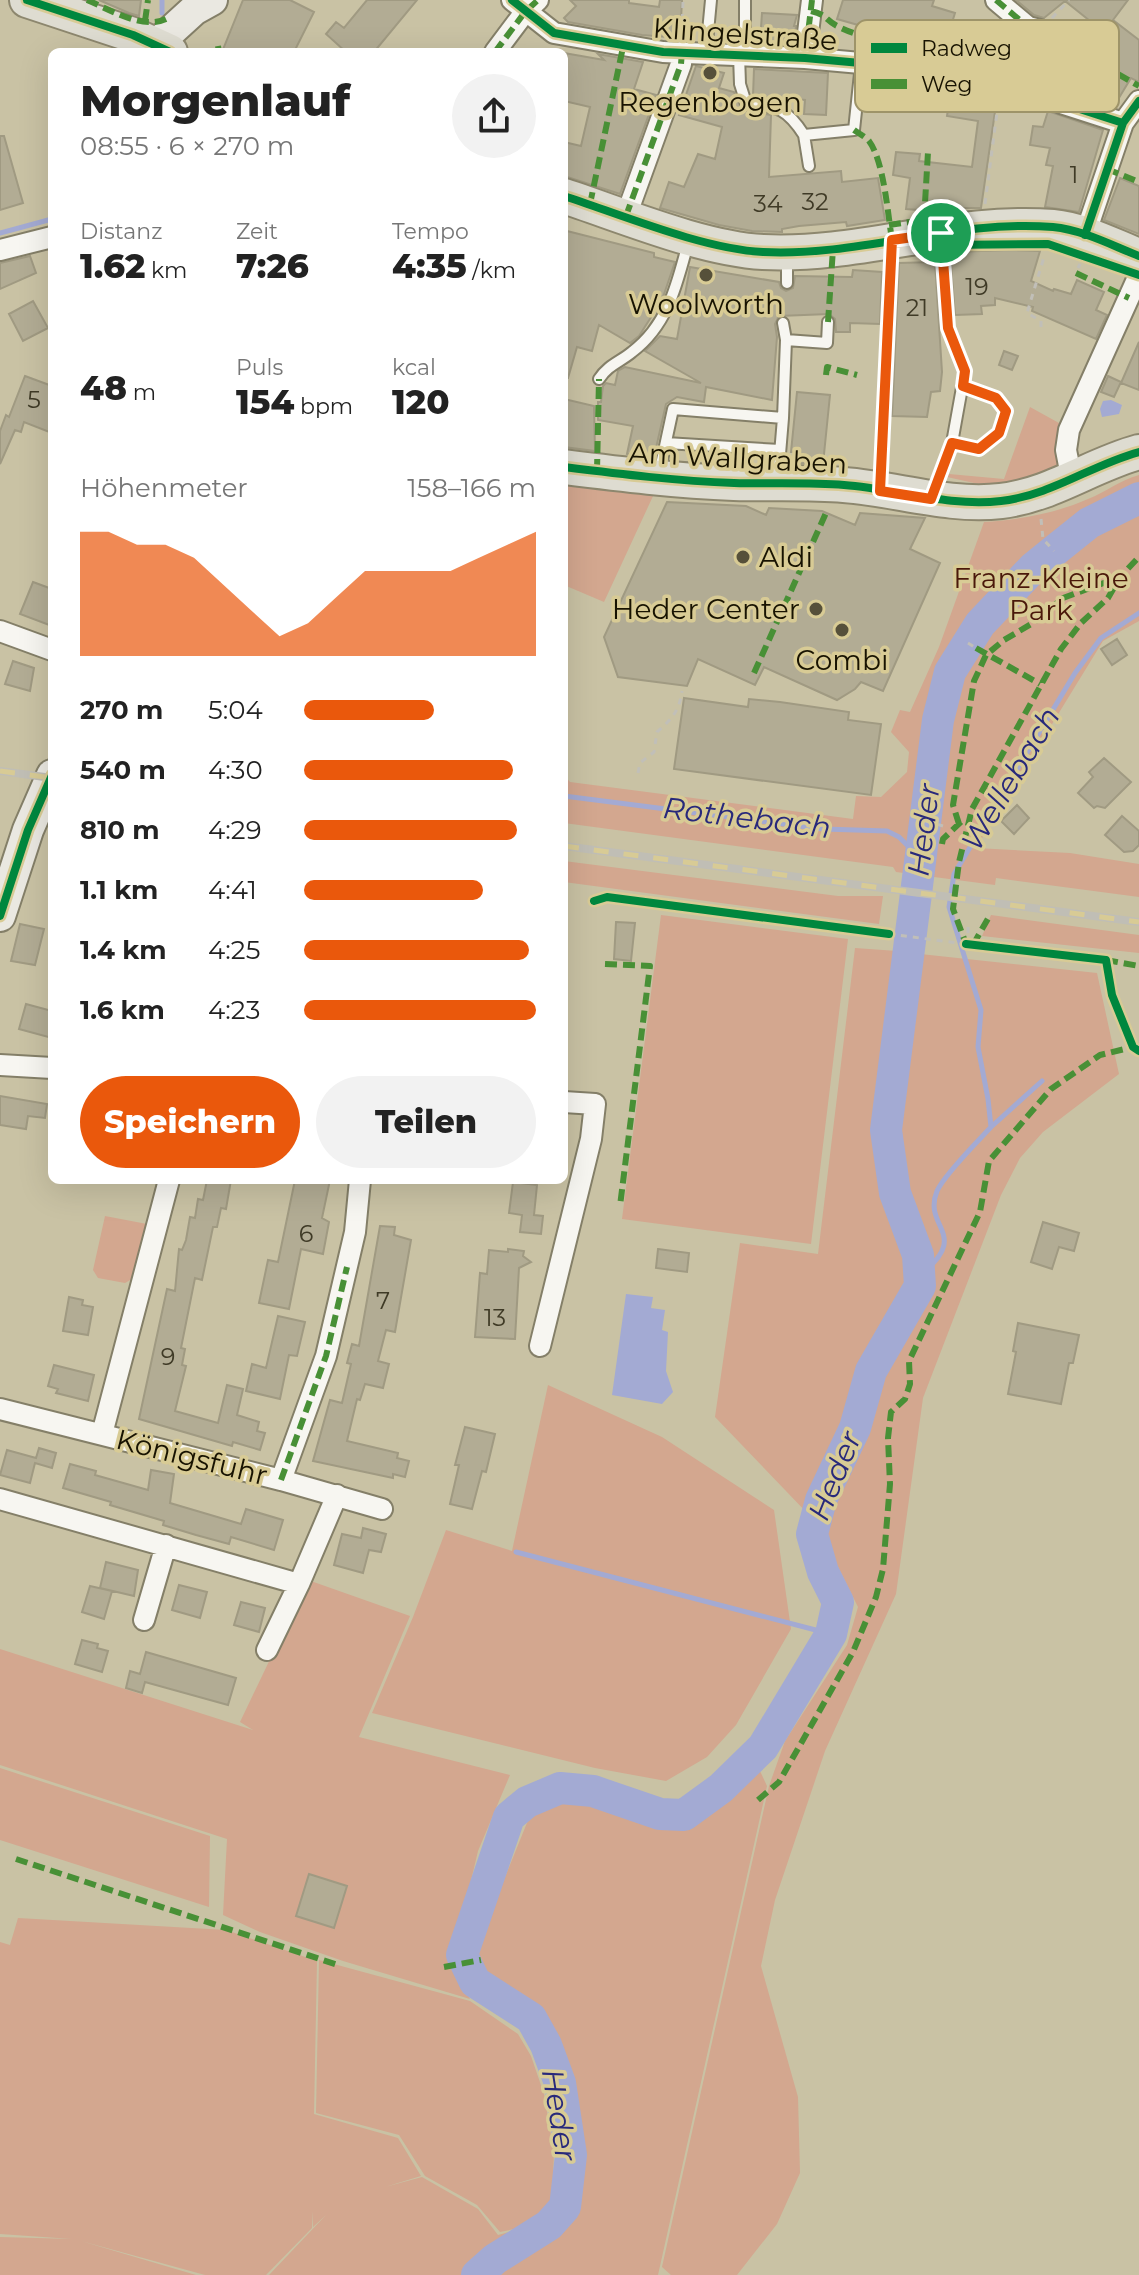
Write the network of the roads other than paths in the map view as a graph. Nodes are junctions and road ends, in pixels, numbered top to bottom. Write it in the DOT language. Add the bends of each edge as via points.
graph roads {
  1 [pos="27,0"];
  2 [pos="212,0"];
  3 [pos="711,0"];
  4 [pos="745,0"];
  5 [pos="812,0"];
  6 [pos="996,0"];
  7 [pos="525,4"];
  8 [pos="83,20"];
  9 [pos="1020,20"];
  10 [pos="114,48"];
  11 [pos="157,48"];
  12 [pos="164,48"];
  13 [pos="498,48"];
  14 [pos="682,52"];
  15 [pos="706,53"];
  16 [pos="742,55"];
  17 [pos="805,58"];
  18 [pos="855,63"];
  19 [pos="1139,101"];
  20 [pos="856,112"];
  21 [pos="1089,112"];
  22 [pos="855,122"];
  23 [pos="1123,123"];
  24 [pos="866,130"];
  25 [pos="804,135"];
  26 [pos="809,166"];
  27 [pos="568,197"];
  28 [pos="626,216"];
  29 [pos="941,233"];
  30 [pos="690,237"];
  31 [pos="48,238"];
  32 [pos="892,240"];
  33 [pos="1074,248"];
  34 [pos="0,250"];
  35 [pos="1139,256"];
  36 [pos="1139,275"];
  37 [pos="828,322"];
  38 [pos="783,323"];
  39 [pos="786,340"];
  40 [pos="599,379"];
  41 [pos="963,386"];
  42 [pos="783,418"];
  43 [pos="666,443"];
  44 [pos="952,443"];
  45 [pos="780,450"];
  46 [pos="1139,452"];
  47 [pos="568,467"];
  48 [pos="658,477"];
  49 [pos="1072,481"];
  50 [pos="777,484"];
  51 [pos="880,491"];
  52 [pos="931,499"];
  53 [pos="0,631"];
  54 [pos="48,649"];
  55 [pos="48,784"];
  56 [pos="6,876"];
  57 [pos="0,916"];
  58 [pos="0,1065"];
  59 [pos="48,1068"];
  60 [pos="568,1102"];
  61 [pos="168,1184"];
  62 [pos="360,1184"];
  63 [pos="540,1346"];
  64 [pos="0,1409"];
  65 [pos="102,1434"];
  66 [pos="281,1480"];
  67 [pos="337,1495"];
  68 [pos="0,1499"];
  69 [pos="382,1509"];
  70 [pos="166,1545"];
  71 [pos="299,1584"];
  72 [pos="144,1620"];
  73 [pos="267,1650"];
  1 -- 8 [label="main road"];
  2 -- 12 [label="main road" via="194,10"];
  3 -- 15 [label="lane"];
  4 -- 16 [label="lane"];
  5 -- 17 [label="street, Klingelstraße"];
  6 -- 9 [label="street"];
  7 -- 13 [label="street"];
  7 -- 14 [label="street, Klingelstraße" via="554,33"];
  8 -- 10 [label="main road"];
  8 -- 11 [label="main road"];
  14 -- 15 [label="street, Klingelstraße"];
  14 -- 28 [label="street"];
  15 -- 16 [label="street, Klingelstraße"];
  16 -- 17 [label="street, Klingelstraße"];
  16 -- 25 [label="lane" via="740,84 746,103 774,107 792,117"];
  17 -- 18 [label="street, Klingelstraße"];
  19 -- 23 [label="street"];
  20 -- 22 [label="lane"];
  21 -- 23 [label="street, Klingelstraße"];
  22 -- 24 [label="lane"];
  22 -- 25 [label="lane" via="854,130"];
  23 -- 33 [label="street"];
  25 -- 26 [label="lane"];
  27 -- 28 [label="main road"];
  28 -- 30 [label="main road"];
  29 -- 32 [label="main road"];
  29 -- 33 [label="main road" via="982,228"];
  29 -- 41 [label="lane" via="948,328 965,371"];
  30 -- 32 [label="main road" via="787,267"];
  30 -- 40 [label="lane" via="673,301 656,328"];
  31 -- 34 [label="street"];
  32 -- 51 [label="lane"];
  33 -- 35 [label="main road"];
  36 -- 49 [label="street" via="1069,430 1066,450"];
  37 -- 39 [label="lane" via="827,343"];
  38 -- 39 [label="lane"];
  39 -- 42 [label="lane"];
  41 -- 44 [label="lane"];
  41 -- 44 [label="lane" via="996,398 1006,411 999,433 979,449"];
  42 -- 43 [label="lane" via="673,409"];
  42 -- 45 [label="lane"];
  43 -- 45 [label="lane"];
  43 -- 48 [label="lane"];
  44 -- 52 [label="lane"];
  45 -- 50 [label="lane"];
  46 -- 49 [label="main road, Am Wallgraben"];
  47 -- 48 [label="main road, Am Wallgraben"];
  48 -- 50 [label="main road, Am Wallgraben"];
  49 -- 52 [label="main road, Am Wallgraben" via="1005,501"];
  50 -- 51 [label="main road, Am Wallgraben"];
  51 -- 52 [label="main road, Am Wallgraben"];
  53 -- 54 [label="street"];
  55 -- 56 [label="main road"];
  56 -- 57 [label="main road"];
  58 -- 59 [label="street"];
  60 -- 63 [label="street" via="595,1104"];
  61 -- 65 [label="street"];
  62 -- 66 [label="street" via="355,1232 326,1356"];
  64 -- 65 [label="street, Königsfuhr"];
  65 -- 66 [label="street, Königsfuhr"];
  66 -- 67 [label="street, Königsfuhr"];
  67 -- 69 [label="street, Königsfuhr"];
  67 -- 71 [label="street"];
  68 -- 70 [label="street"];
  70 -- 71 [label="street"];
  70 -- 72 [label="street"];
  71 -- 73 [label="street"];
}
